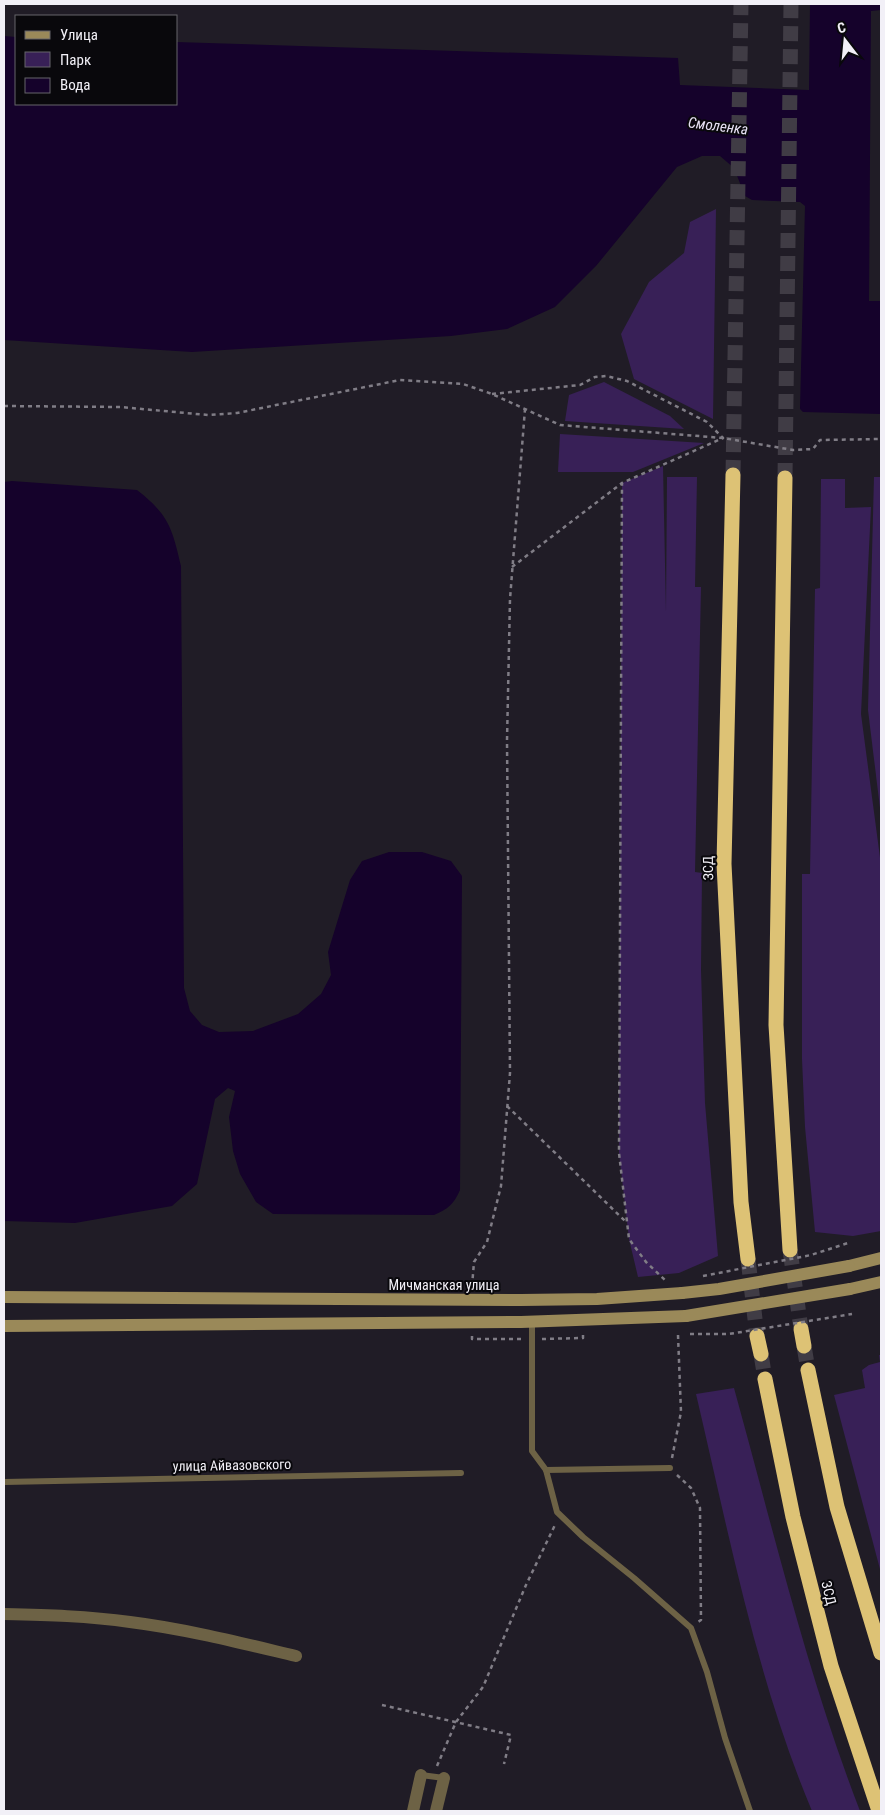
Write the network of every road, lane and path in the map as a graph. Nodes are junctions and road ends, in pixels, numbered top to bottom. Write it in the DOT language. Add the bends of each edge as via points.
graph roads {
  1 [pos="492,394"];
  2 [pos="4,406"];
  3 [pos="524,409"];
  4 [pos="723,438"];
  5 [pos="881,439"];
  6 [pos="734,475"];
  7 [pos="785,478"];
  8 [pos="622,483"];
  9 [pos="512,566"];
  10 [pos="507,1106"];
  11 [pos="628,1223"];
  12 [pos="848,1243"];
  13 [pos="790,1250"];
  14 [pos="881,1258"];
  15 [pos="748,1259"];
  16 [pos="698,1276"];
  17 [pos="666,1280"];
  18 [pos="881,1282"];
  19 [pos="472,1287"];
  20 [pos="4,1297"];
  21 [pos="852,1314"];
  22 [pos="532,1322"];
  23 [pos="4,1326"];
  24 [pos="801,1329"];
  25 [pos="690,1334"];
  26 [pos="678,1335"];
  27 [pos="757,1336"];
  28 [pos="804,1346"];
  29 [pos="761,1354"];
  30 [pos="808,1370"];
  31 [pos="765,1378"];
  32 [pos="670,1468"];
  33 [pos="546,1470"];
  34 [pos="461,1472"];
  35 [pos="4,1482"];
  36 [pos="558,1512"];
  37 [pos="4,1614"];
  38 [pos="691,1628"];
  39 [pos="881,1653"];
  40 [pos="296,1656"];
  41 [pos="382,1706"];
  42 [pos="456,1722"];
  43 [pos="504,1764"];
  44 [pos="432,1776"];
  45 [pos="413,1811"];
  46 [pos="436,1811"];
  47 [pos="750,1811"];
  48 [pos="879,1811"];
  1 -- 2 [label="path" via="463,384 400,380 237,413 208,415 120,407"];
  1 -- 3 [label="path"];
  1 -- 4 [label="path" via="580,386 596,377 606,376 627,381 707,422"];
  3 -- 4 [label="path" via="560,425"];
  3 -- 9 [label="path"];
  4 -- 5 [label="path" via="793,450 813,449 820,440 830,438"];
  4 -- 8 [label="path"];
  6 -- 15 [label="highway, ЗСД" via="724,864 741,1202"];
  7 -- 13 [label="highway" via="776,1025"];
  8 -- 9 [label="path"];
  8 -- 11 [label="path" via="619,1153"];
  9 -- 10 [label="path" via="507,741 510,1054"];
  10 -- 11 [label="path"];
  10 -- 19 [label="path" via="501,1186 487,1242 474,1262"];
  11 -- 17 [label="path" via="629,1239 646,1262"];
  12 -- 16 [label="path, bridge" via="811,1255"];
  14 -- 20 [label="main road, Мичманская улица, bridge" via="719,1289 597,1299"];
  18 -- 22 [label="main road, bridge" via="686,1316"];
  21 -- 25 [label="path, bridge" via="729,1334"];
  22 -- 23 [label="main road"];
  22 -- 33 [label="lane" via="532,1451"];
  24 -- 28 [label="highway"];
  26 -- 32 [label="path" via="681,1412"];
  27 -- 29 [label="highway"];
  30 -- 39 [label="highway" via="837,1507"];
  31 -- 48 [label="highway, ЗСД" via="793,1517 831,1666"];
  32 -- 33 [label="lane"];
  32 -- 38 [label="path" via="691,1488 700,1508 701,1620"];
  33 -- 36 [label="lane"];
  34 -- 35 [label="lane, улица Айвазовского"];
  36 -- 38 [label="lane"];
  36 -- 42 [label="path" via="555,1527 526,1585 483,1687"];
  37 -- 40 [label="street" via="61,1615 179,1629"];
  38 -- 47 [label="lane"];
  41 -- 42 [label="path"];
  42 -- 43 [label="path" via="511,1735"];
  42 -- 44 [label="path"];
  44 -- 45 [label="street"];
  44 -- 46 [label="street"];
}
